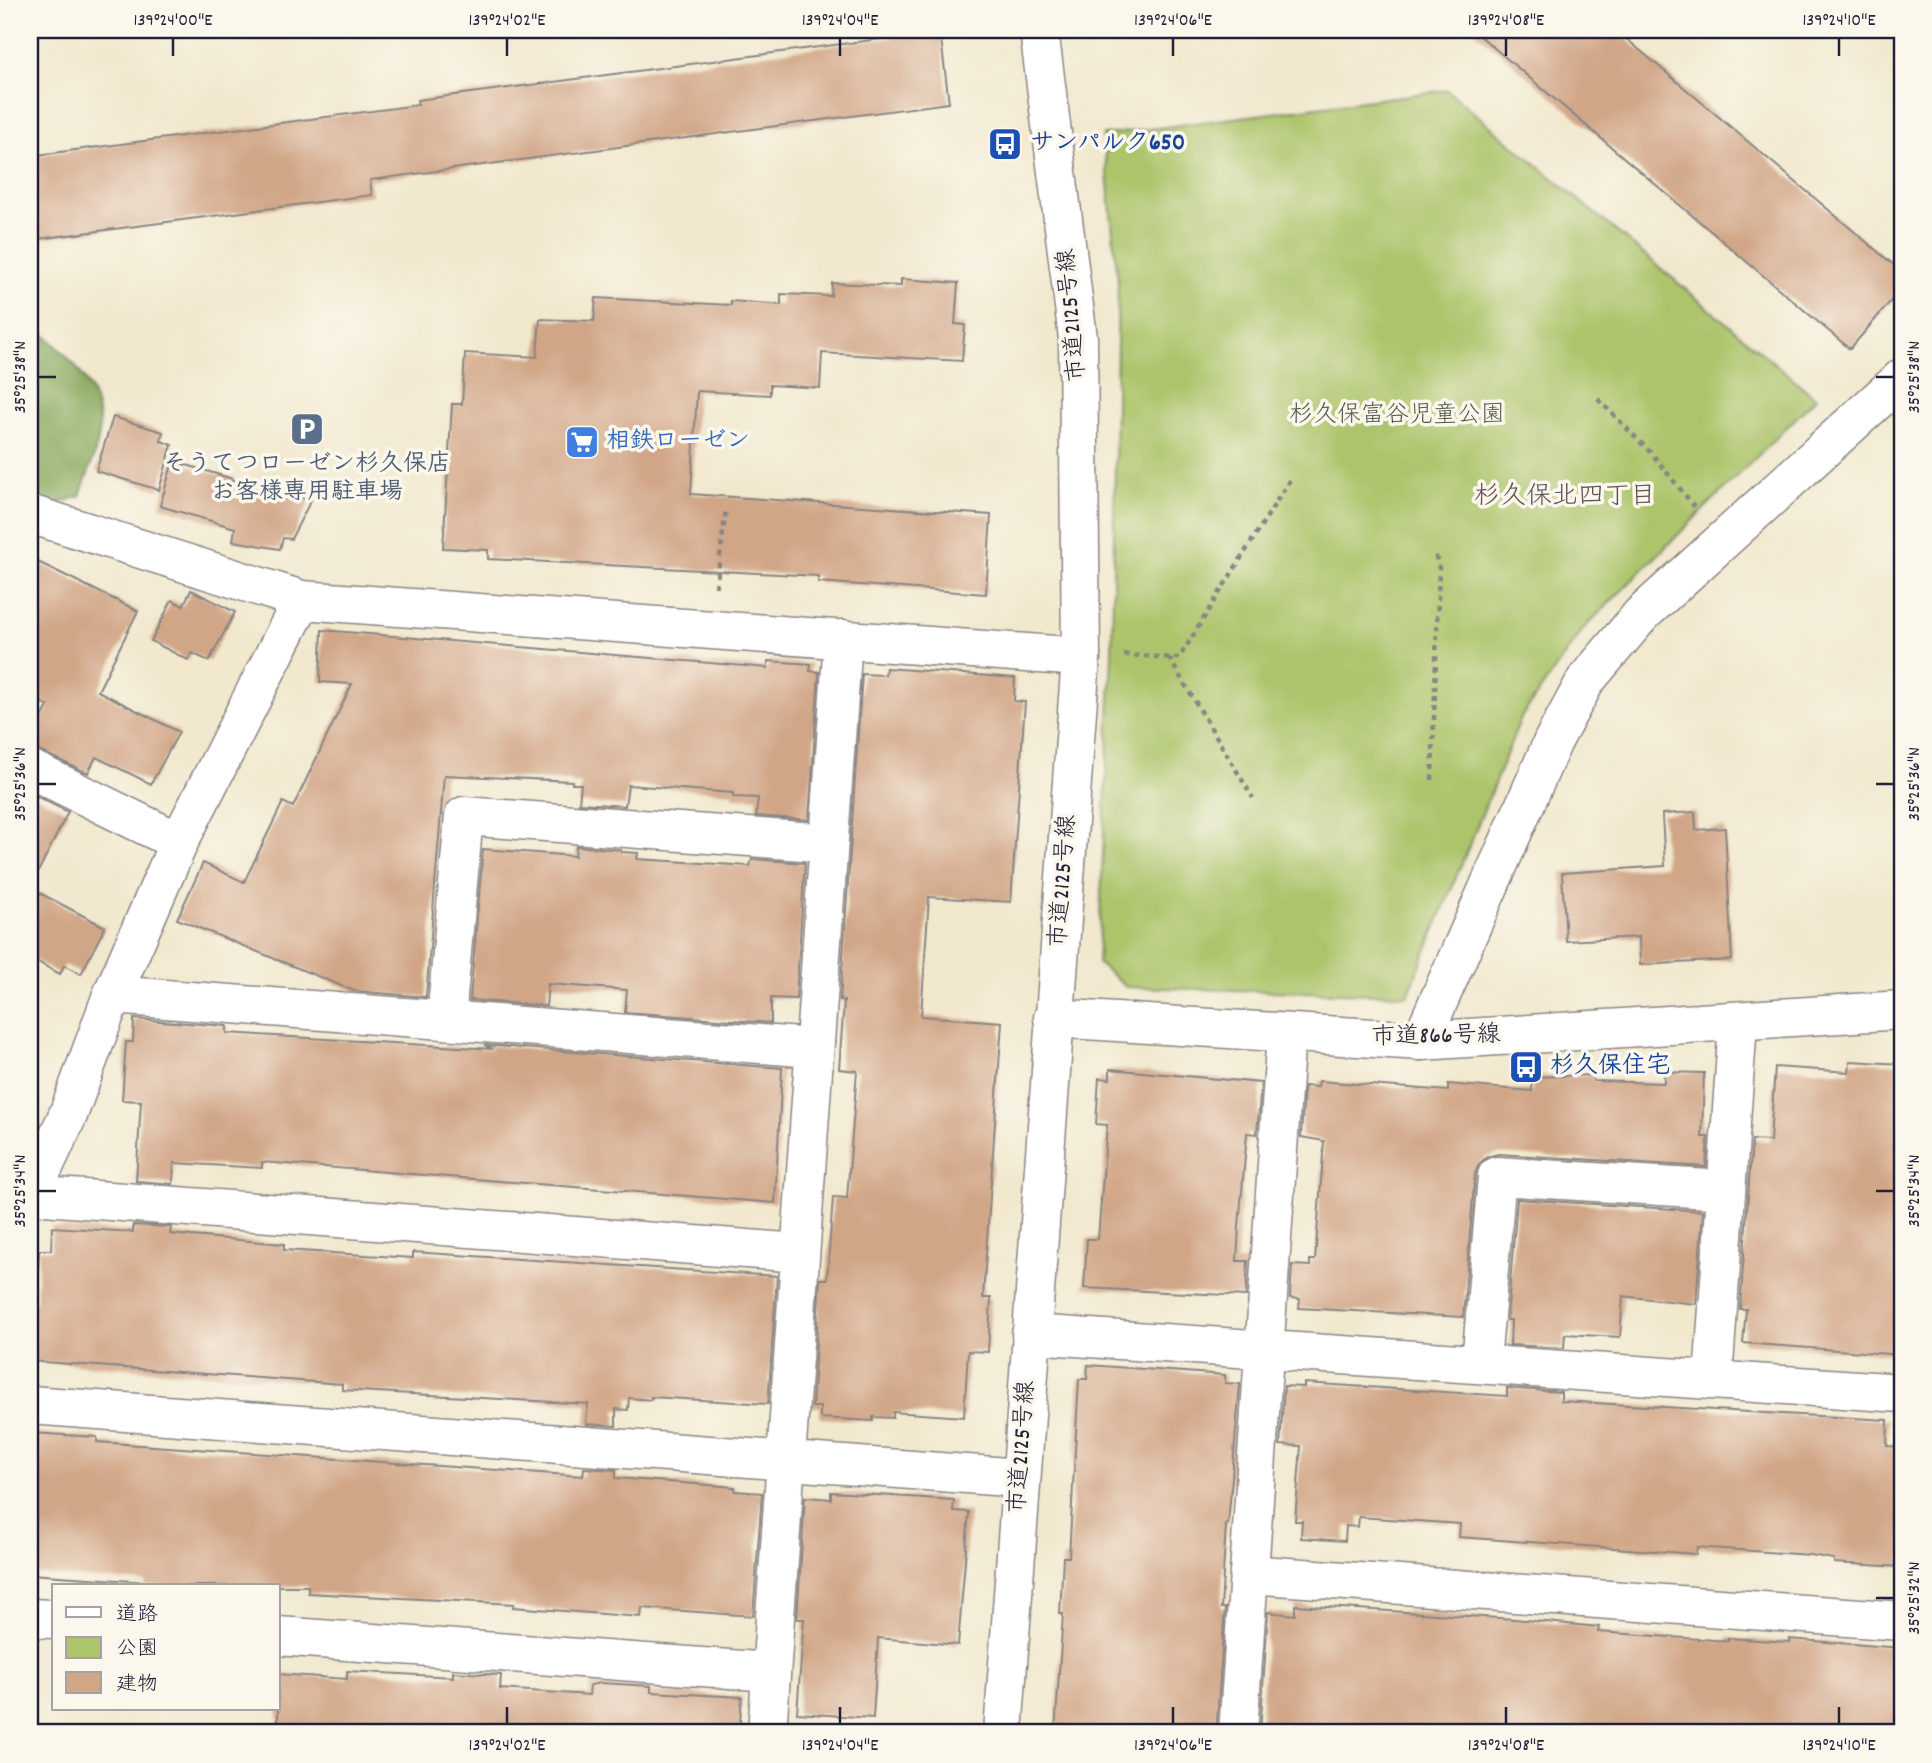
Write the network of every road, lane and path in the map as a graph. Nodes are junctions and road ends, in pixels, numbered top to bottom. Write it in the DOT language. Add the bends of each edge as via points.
graph roads {
  1 [pos="1039,30"];
  2 [pos="1902,378"];
  3 [pos="1598,399"];
  4 [pos="1291,478"];
  5 [pos="726,510"];
  6 [pos="1700,513"];
  7 [pos="30,514"];
  8 [pos="1435,553"];
  9 [pos="717,576"];
  10 [pos="302,600"];
  11 [pos="843,639"];
  12 [pos="1097,656"];
  13 [pos="1169,657"];
  14 [pos="30,769"];
  15 [pos="1432,780"];
  16 [pos="1253,798"];
  17 [pos="179,842"];
  18 [pos="829,843"];
  19 [pos="112,995"];
  20 [pos="1902,1010"];
  21 [pos="1053,1018"];
  22 [pos="446,1020"];
  23 [pos="1738,1023"];
  24 [pos="1286,1033"];
  25 [pos="1421,1041"];
  26 [pos="814,1048"];
  27 [pos="1726,1190"];
  28 [pos="30,1196"];
  29 [pos="800,1253"];
  30 [pos="1031,1334"];
  31 [pos="1264,1349"];
  32 [pos="1481,1363"];
  33 [pos="1713,1379"];
  34 [pos="1902,1393"];
  35 [pos="30,1405"];
  36 [pos="786,1461"];
  37 [pos="1021,1478"];
  38 [pos="1249,1574"];
  39 [pos="30,1618"];
  40 [pos="52,1619"];
  41 [pos="1902,1621"];
  42 [pos="280,1636"];
  43 [pos="771,1672"];
  44 [pos="767,1733"];
  45 [pos="1003,1733"];
  46 [pos="1238,1733"];
  1 -- 12 [label="street, 市道2125号線" via="1078,338"];
  2 -- 25 [label="street" via="1641,615 1586,680 1553,741"];
  3 -- 6 [label="path" via="1653,455"];
  4 -- 13 [label="path" via="1179,658"];
  5 -- 9 [label="path"];
  7 -- 10 [label="street"];
  8 -- 15 [label="path" via="1439,568"];
  10 -- 11 [label="street"];
  10 -- 17 [label="street"];
  11 -- 12 [label="street"];
  11 -- 18 [label="street"];
  12 -- 13 [label="path"];
  12 -- 21 [label="street, 市道2125号線"];
  13 -- 16 [label="path"];
  14 -- 17 [label="street"];
  17 -- 19 [label="street"];
  18 -- 22 [label="street" via="464,816"];
  18 -- 26 [label="street"];
  19 -- 22 [label="street"];
  19 -- 28 [label="street" via="68,1115"];
  20 -- 23 [label="street, 市道866号線"];
  21 -- 24 [label="street, 市道866号線"];
  21 -- 30 [label="street, 市道2125号線"];
  22 -- 26 [label="street"];
  23 -- 25 [label="street, 市道866号線"];
  23 -- 27 [label="street"];
  24 -- 25 [label="street, 市道866号線"];
  24 -- 31 [label="street"];
  26 -- 29 [label="street"];
  27 -- 32 [label="street" via="1497,1176"];
  27 -- 33 [label="street"];
  28 -- 29 [label="street"];
  29 -- 36 [label="street"];
  30 -- 31 [label="street"];
  30 -- 37 [label="street, 市道2125号線"];
  31 -- 32 [label="street"];
  31 -- 38 [label="street"];
  32 -- 33 [label="street"];
  33 -- 34 [label="street"];
  35 -- 36 [label="street"];
  36 -- 37 [label="street"];
  36 -- 43 [label="street"];
  37 -- 45 [label="street, 市道2125号線"];
  38 -- 41 [label="street"];
  38 -- 46 [label="street"];
  39 -- 40 [label="street"];
  42 -- 43 [label="street"];
  43 -- 44 [label="street"];
}
